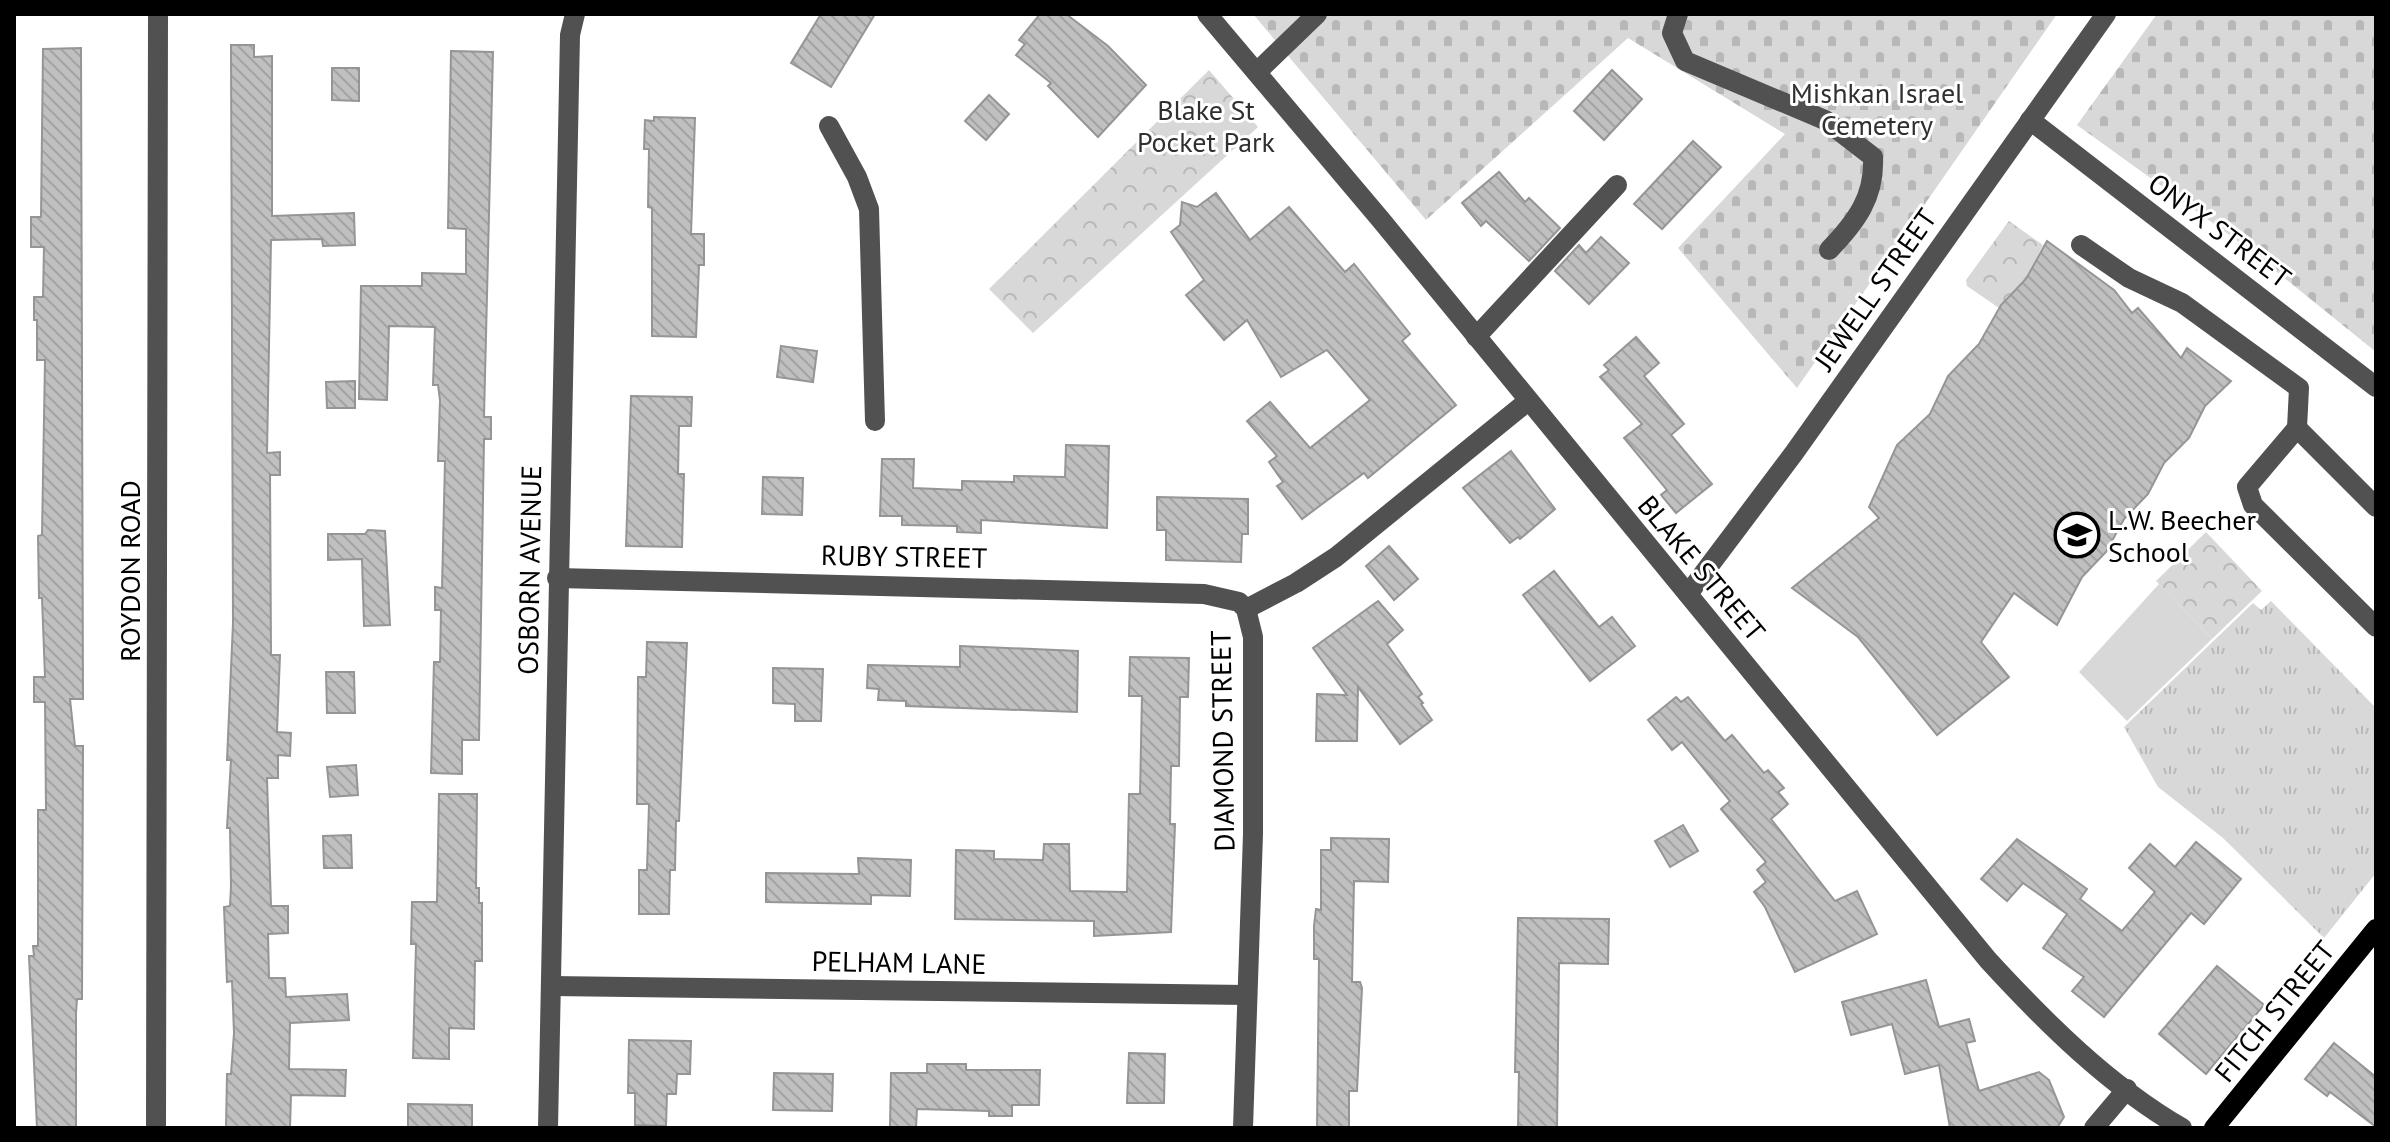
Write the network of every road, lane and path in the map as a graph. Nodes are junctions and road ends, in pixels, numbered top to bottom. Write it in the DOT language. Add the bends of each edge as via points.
graph roads {
  1 [pos="158,14"];
  2 [pos="575,14"];
  3 [pos="1207,14"];
  4 [pos="1317,14"];
  5 [pos="1678,14"];
  6 [pos="2106,14"];
  7 [pos="1257,72"];
  8 [pos="2030,120"];
  9 [pos="829,126"];
  10 [pos="1617,185"];
  11 [pos="2081,245"];
  12 [pos="1829,250"];
  13 [pos="1476,337"];
  14 [pos="2376,387"];
  15 [pos="1528,401"];
  16 [pos="875,421"];
  17 [pos="2297,428"];
  18 [pos="2376,507"];
  19 [pos="557,578"];
  20 [pos="1688,594"];
  21 [pos="1246,609"];
  22 [pos="2376,627"];
  23 [pos="2376,929"];
  24 [pos="551,986"];
  25 [pos="1247,995"];
  26 [pos="2127,1089"];
  27 [pos="156,1128"];
  28 [pos="548,1128"];
  29 [pos="1243,1128"];
  30 [pos="2094,1128"];
  31 [pos="2182,1128"];
  32 [pos="2214,1128"];
  1 -- 27 [label="street, ROYDON ROAD"];
  2 -- 19 [label="street, OSBORN AVENUE" via="570,35"];
  3 -- 7 [label="street, BLAKE STREET"];
  4 -- 7 [label="street"];
  5 -- 12 [label="street" via="1672,33 1685,61 1825,120 1873,157 1874,182 1856,221"];
  6 -- 8 [label="street, JEWELL STREET"];
  7 -- 13 [label="street, BLAKE STREET"];
  8 -- 14 [label="street, ONYX STREET"];
  8 -- 20 [label="street, JEWELL STREET"];
  9 -- 16 [label="street" via="869,209"];
  10 -- 13 [label="street"];
  11 -- 17 [label="street" via="2129,278 2182,303 2299,388"];
  13 -- 15 [label="street, BLAKE STREET"];
  15 -- 20 [label="street, BLAKE STREET"];
  15 -- 21 [label="street, DIAMOND STREET" via="1336,557"];
  17 -- 18 [label="street"];
  17 -- 22 [label="street" via="2247,487 2253,505"];
  19 -- 21 [label="street, RUBY STREET" via="1204,594 1225,597"];
  19 -- 24 [label="street, OSBORN AVENUE"];
  20 -- 26 [label="street, BLAKE STREET" via="1988,960 2055,1029"];
  21 -- 25 [label="street, DIAMOND STREET" via="1253,637"];
  23 -- 32 [label="main road, FITCH STREET"];
  24 -- 25 [label="street, PELHAM LANE"];
  24 -- 28 [label="street, OSBORN AVENUE"];
  25 -- 29 [label="street, DIAMOND STREET"];
  26 -- 30 [label="street"];
  26 -- 31 [label="street, BLAKE STREET"];
}
